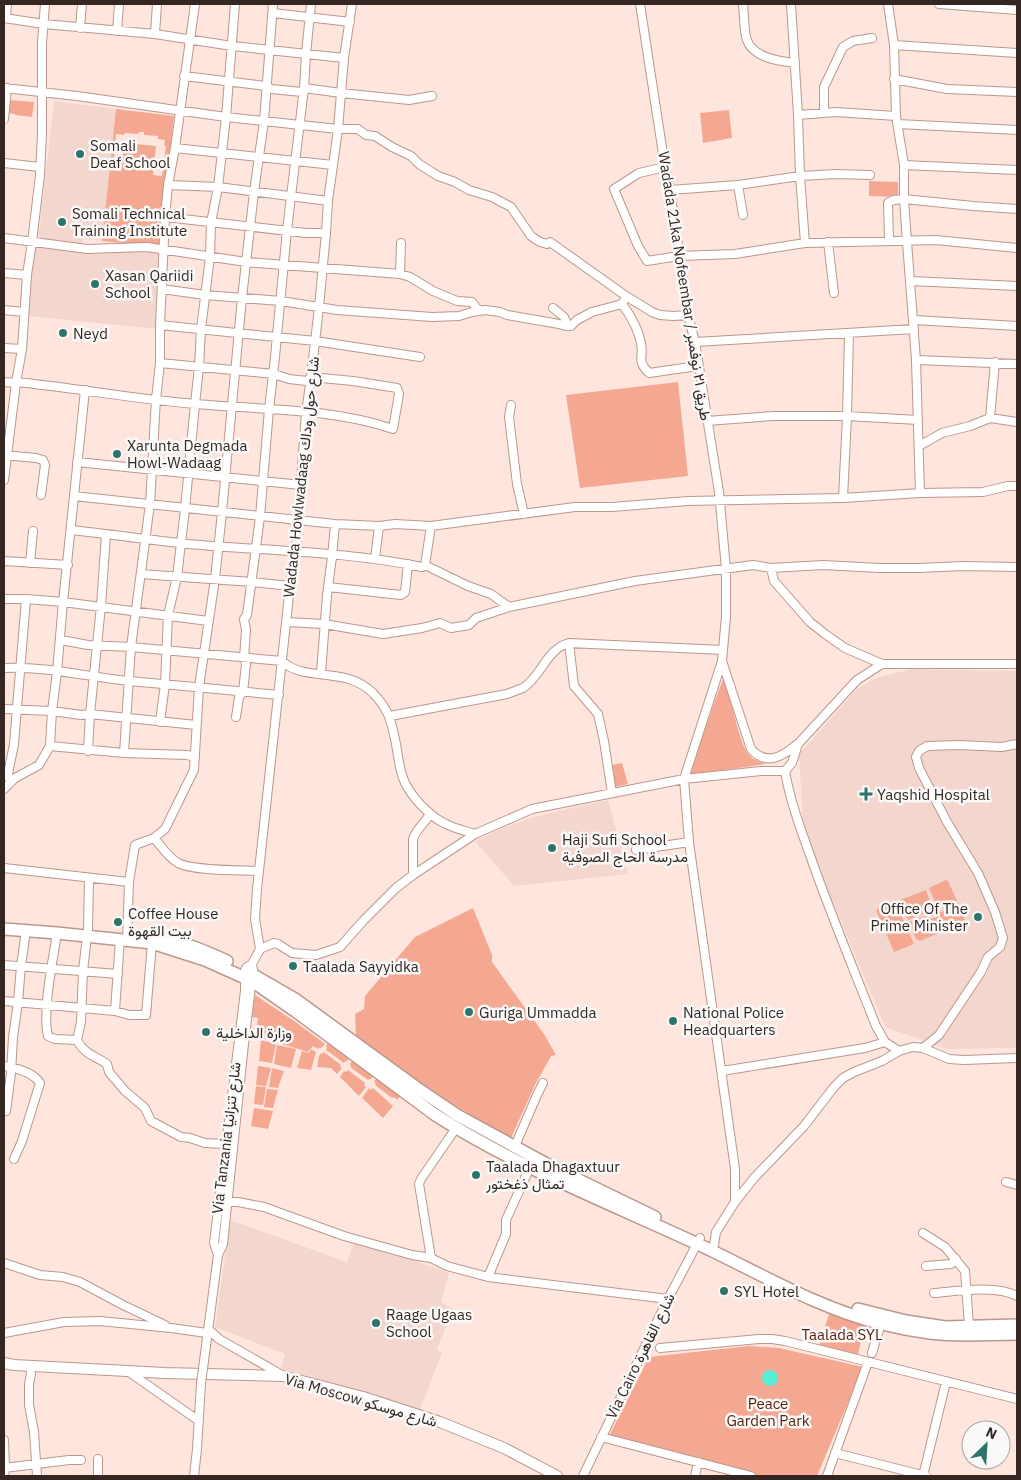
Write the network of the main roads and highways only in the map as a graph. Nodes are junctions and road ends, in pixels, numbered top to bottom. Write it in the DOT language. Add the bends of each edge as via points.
graph roads {
  1 [pos="4,923"];
  2 [pos="4,929"];
  3 [pos="87,933"];
  4 [pos="125,938"];
  5 [pos="249,973"];
  6 [pos="336,1036"];
  7 [pos="493,1142"];
  8 [pos="704,1244"];
  9 [pos="1017,1324"];
  10 [pos="970,1330"];
  11 [pos="1017,1334"];
  12 [pos="4,1363"];
  13 [pos="556,1476"];
  1 -- 3 [label="highway"];
  2 -- 3 [label="highway"];
  3 -- 4 [label="highway"];
  4 -- 5 [label="highway" via="152,943"];
  4 -- 5 [label="highway" via="157,937 179,942 203,949"];
  5 -- 6 [label="highway"];
  6 -- 7 [label="highway"];
  6 -- 7 [label="highway" via="434,1114 456,1128"];
  7 -- 8 [label="highway" via="530,1167"];
  7 -- 8 [label="highway" via="515,1146"];
  8 -- 10 [label="highway" via="826,1306 931,1333"];
  9 -- 10 [label="highway"];
  10 -- 11 [label="highway"];
  12 -- 13 [label="main road, Via Moscow شارع موسكو" via="283,1376 364,1397 440,1422 504,1448"];
}
